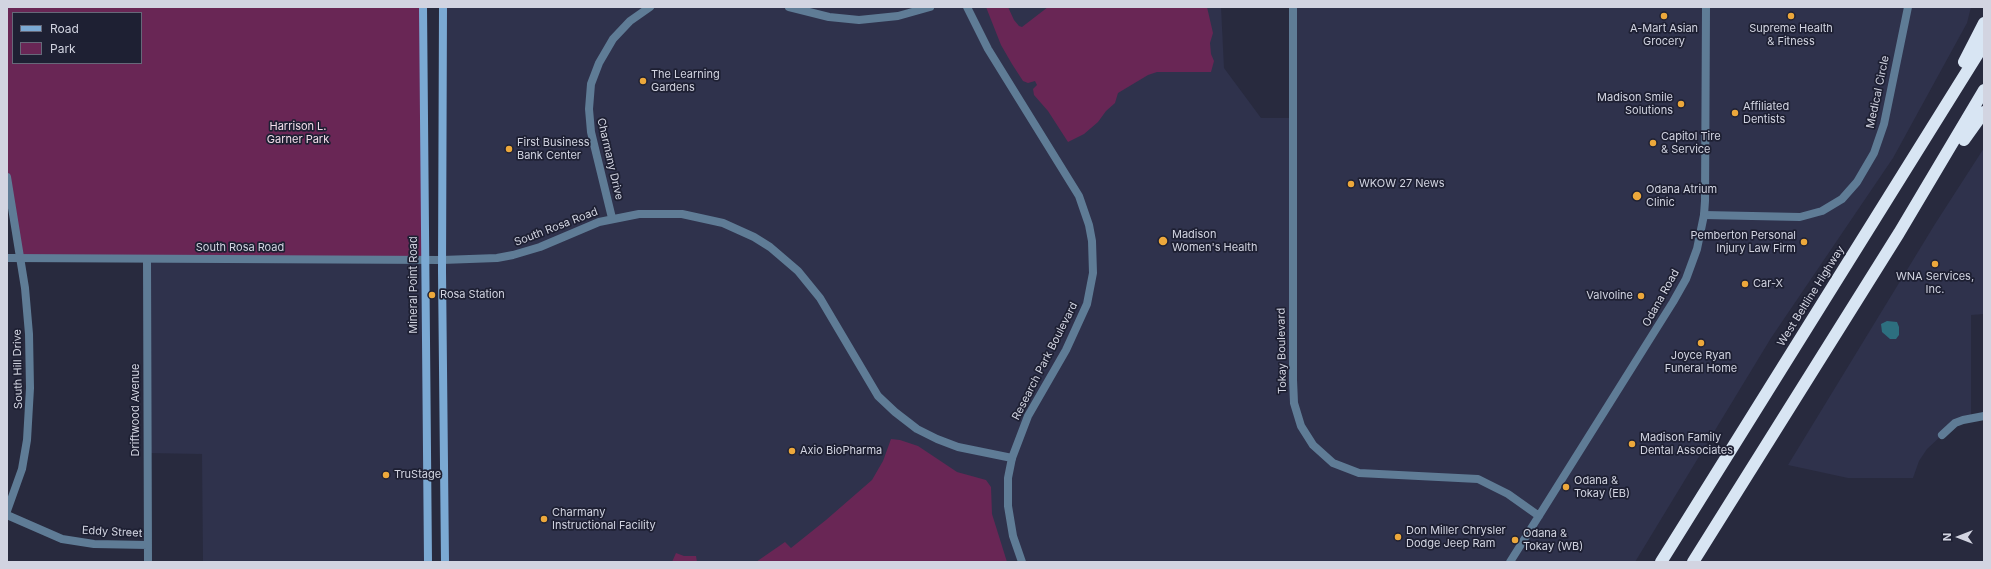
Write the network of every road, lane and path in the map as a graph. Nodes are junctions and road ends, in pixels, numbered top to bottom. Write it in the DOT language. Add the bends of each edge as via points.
graph roads {
  1 [pos="423,7"];
  2 [pos="443,7"];
  3 [pos="650,7"];
  4 [pos="789,7"];
  5 [pos="930,7"];
  6 [pos="967,7"];
  7 [pos="1293,7"];
  8 [pos="1706,7"];
  9 [pos="1908,7"];
  10 [pos="1984,23"];
  11 [pos="1984,44"];
  12 [pos="1984,90"];
  13 [pos="1984,112"];
  14 [pos="7,177"];
  15 [pos="1880,210"];
  16 [pos="1704,216"];
  17 [pos="612,218"];
  18 [pos="1899,233"];
  19 [pos="7,258"];
  20 [pos="21,258"];
  21 [pos="146,258"];
  22 [pos="425,260"];
  23 [pos="442,260"];
  24 [pos="1984,416"];
  25 [pos="1942,435"];
  26 [pos="1012,458"];
  27 [pos="7,511"];
  28 [pos="7,515"];
  29 [pos="1540,516"];
  30 [pos="148,545"];
  31 [pos="148,562"];
  32 [pos="428,562"];
  33 [pos="445,562"];
  34 [pos="1022,562"];
  35 [pos="1510,562"];
  36 [pos="1661,562"];
  37 [pos="1693,562"];
  1 -- 22 [label="main road, Mineral Point Road"];
  2 -- 23 [label="main road"];
  3 -- 17 [label="street, Charmany Drive" via="630,20 613,39 599,63 592,84 589,109 591,132"];
  4 -- 5 [label="street" via="829,17 859,20 886,18"];
  6 -- 26 [label="street, Research Park Boulevard" via="988,49 1079,196 1092,241 1093,273 1087,304 1066,350 1026,422"];
  7 -- 29 [label="street, Tokay Boulevard" via="1293,380 1294,403 1301,426 1313,445 1330,460 1359,473 1478,479 1508,494"];
  8 -- 16 [label="street, Odana Road"];
  9 -- 16 [label="street, Medical Circle" via="1884,124 1874,153 1857,182 1842,199 1822,211 1800,216"];
  10 -- 15 [label="highway"];
  11 -- 15 [label="highway, West Beltline Highway"];
  12 -- 18 [label="highway"];
  13 -- 18 [label="highway"];
  14 -- 20 [label="street, South Hill Drive"];
  15 -- 36 [label="highway, West Beltline Highway"];
  16 -- 29 [label="street, Odana Road" via="1697,249 1674,302"];
  17 -- 23 [label="street, South Rosa Road" via="513,256"];
  17 -- 26 [label="street, South Rosa Road" via="651,213 682,214 723,223 754,237 784,258 809,283 878,396 895,412 917,429 937,439 958,447"];
  18 -- 37 [label="highway"];
  19 -- 20 [label="street, South Rosa Road"];
  20 -- 21 [label="street, South Rosa Road"];
  20 -- 27 [label="street, South Hill Drive" via="29,334 29,425 22,469"];
  21 -- 22 [label="street, South Rosa Road"];
  21 -- 30 [label="street, Driftwood Avenue"];
  22 -- 23 [label="street, South Rosa Road"];
  22 -- 32 [label="main road, Mineral Point Road"];
  23 -- 33 [label="main road"];
  24 -- 25 [label="street" via="1955,423"];
  26 -- 34 [label="street, Research Park Boulevard" via="1008,506 1013,536"];
  28 -- 30 [label="street, Eddy Street" via="62,539 94,544"];
  29 -- 35 [label="street, Odana Road"];
  30 -- 31 [label="street, Driftwood Avenue"];
}
